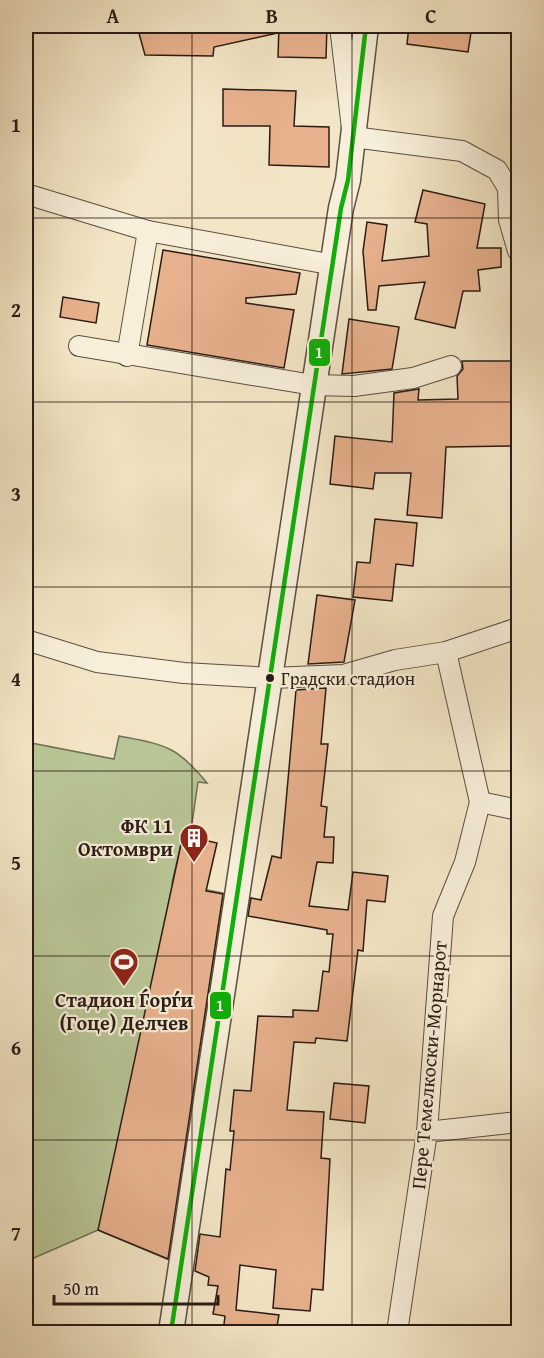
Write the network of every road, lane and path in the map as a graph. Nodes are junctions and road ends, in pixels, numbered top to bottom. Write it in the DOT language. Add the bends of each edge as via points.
graph roads {
  1 [pos="340,26"];
  2 [pos="366,26"];
  3 [pos="352,137"];
  4 [pos="26,194"];
  5 [pos="514,220"];
  6 [pos="148,231"];
  7 [pos="519,251"];
  8 [pos="334,265"];
  9 [pos="79,346"];
  10 [pos="127,356"];
  11 [pos="451,366"];
  12 [pos="313,385"];
  13 [pos="519,628"];
  14 [pos="26,639"];
  15 [pos="446,652"];
  16 [pos="271,678"];
  17 [pos="480,802"];
  18 [pos="519,810"];
  19 [pos="519,1122"];
  20 [pos="427,1132"];
  21 [pos="171,1332"];
  22 [pos="397,1332"];
  1 -- 3 [label="street"];
  2 -- 3 [label="street"];
  3 -- 5 [label="street" via="462,152 497,170 508,188"];
  3 -- 8 [label="street"];
  4 -- 6 [label="street"];
  5 -- 7 [label="street"];
  6 -- 8 [label="street"];
  6 -- 10 [label="street"];
  8 -- 12 [label="street"];
  9 -- 10 [label="street"];
  10 -- 12 [label="street"];
  11 -- 12 [label="street" via="404,380 354,386"];
  12 -- 16 [label="street"];
  13 -- 15 [label="street"];
  14 -- 16 [label="street" via="97,662"];
  15 -- 16 [label="street" via="395,660 343,675"];
  15 -- 17 [label="street, Пере Темелкоски-Морнарот"];
  16 -- 21 [label="street"];
  17 -- 18 [label="street"];
  17 -- 20 [label="street, Пере Темелкоски-Морнарот" via="465,862 442,916"];
  19 -- 20 [label="street"];
  20 -- 22 [label="street, Пере Темелкоски-Морнарот"];
}
